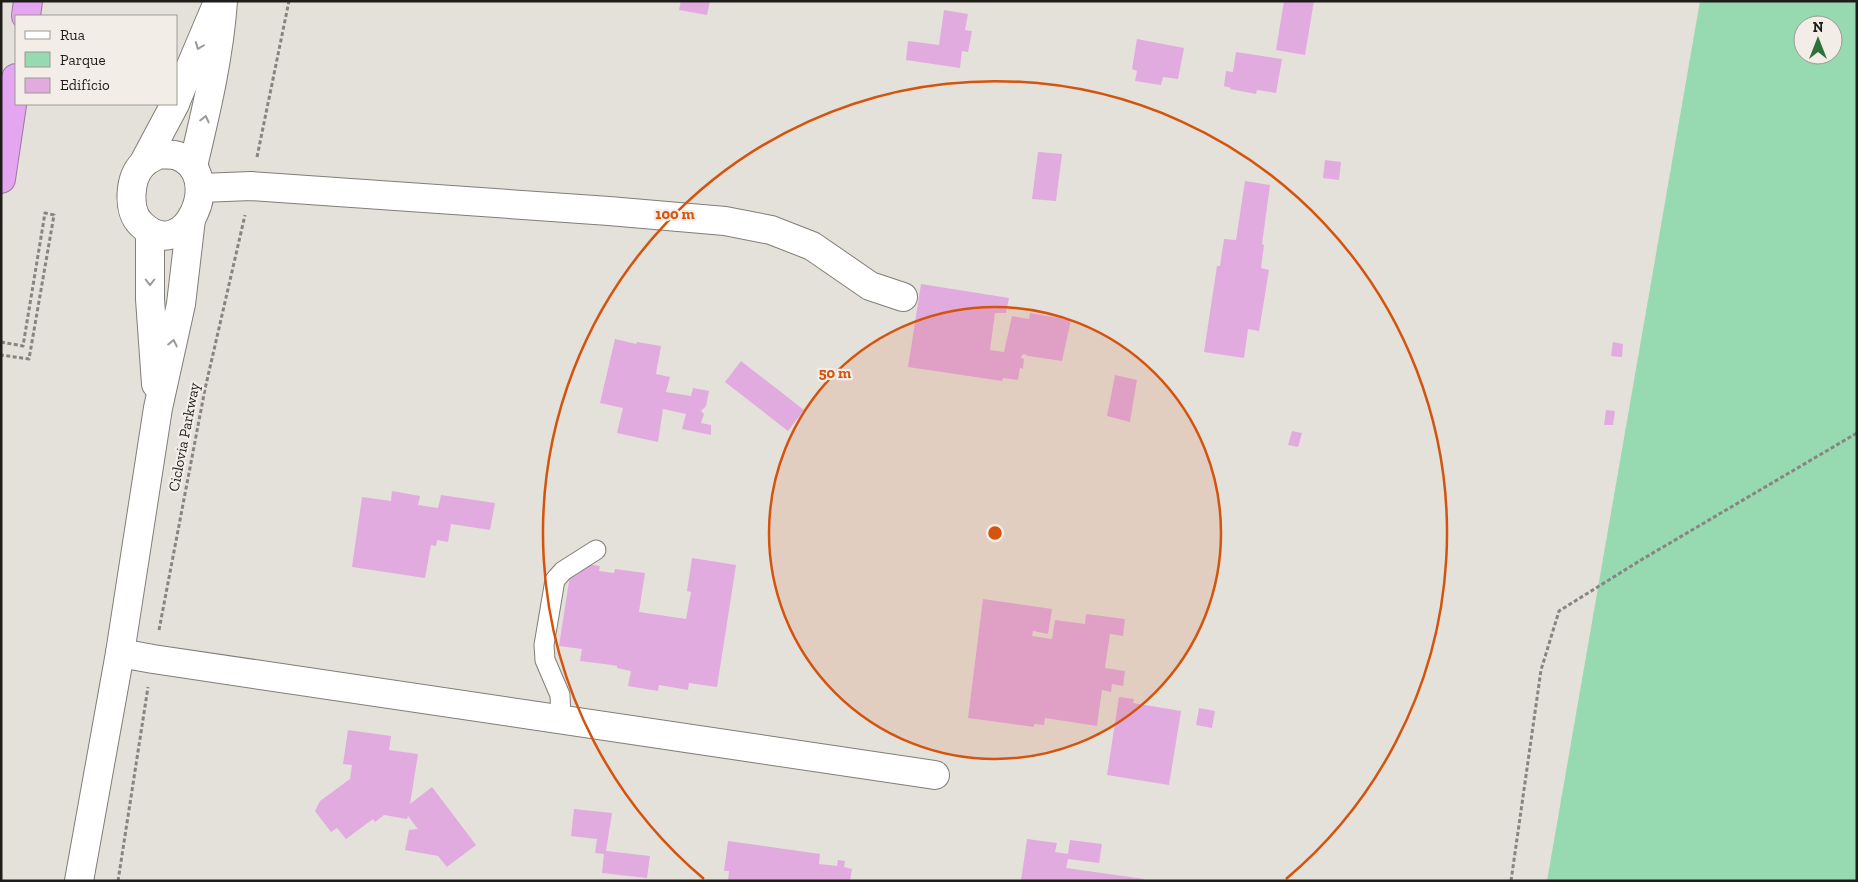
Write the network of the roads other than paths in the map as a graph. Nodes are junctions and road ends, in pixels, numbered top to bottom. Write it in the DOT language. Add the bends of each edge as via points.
graph roads {
  1 [pos="28,1"];
  2 [pos="221,1"];
  3 [pos="26,15"];
  4 [pos="15,85"];
  5 [pos="178,98"];
  6 [pos="174,105"];
  7 [pos="143,164"];
  8 [pos="197,177"];
  9 [pos="1,179"];
  10 [pos="191,219"];
  11 [pos="150,233"];
  12 [pos="903,297"];
  13 [pos="158,408"];
  14 [pos="596,550"];
  15 [pos="120,653"];
  16 [pos="561,720"];
  17 [pos="935,775"];
  18 [pos="79,881"];
  1 -- 3 [label="highway"];
  2 -- 5 [label="street, one-way"];
  8 -- 2 [label="street, one-way" via="220,37"];
  4 -- 9 [label="highway"];
  6 -- 7 [label="street"];
  7 -- 8 [label="street" via="159,154 178,155"];
  7 -- 11 [label="street" via="133,181 132,205 136,220"];
  8 -- 10 [label="street" via="199,203"];
  8 -- 12 [label="street" via="251,186 725,221 771,230 812,246 870,286"];
  10 -- 11 [label="street" via="182,231 166,236"];
  13 -- 10 [label="street, one-way" via="181,304"];
  11 -- 13 [label="street, one-way" via="152,338"];
  13 -- 15 [label="street"];
  14 -- 16 [label="lane" via="563,571 555,580 544,645 546,660 560,695"];
  15 -- 16 [label="street"];
  15 -- 18 [label="street"];
  16 -- 17 [label="street"];
}
